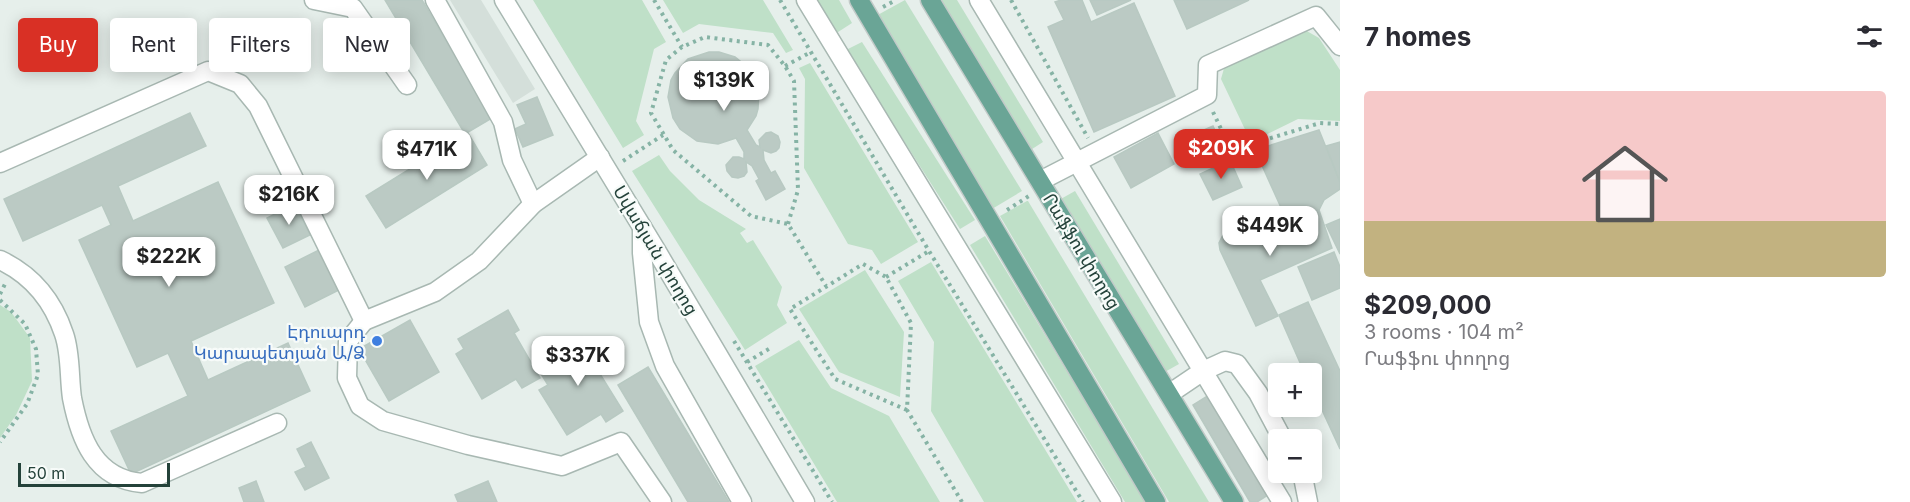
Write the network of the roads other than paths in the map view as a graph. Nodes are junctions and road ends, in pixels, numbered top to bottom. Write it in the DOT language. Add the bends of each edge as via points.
graph roads {
  1 [pos="314,0"];
  2 [pos="435,0"];
  3 [pos="504,0"];
  4 [pos="806,0"];
  5 [pos="859,0"];
  6 [pos="930,0"];
  7 [pos="979,0"];
  8 [pos="1340,46"];
  9 [pos="407,85"];
  10 [pos="600,157"];
  11 [pos="1077,161"];
  12 [pos="0,163"];
  13 [pos="1037,187"];
  14 [pos="533,204"];
  15 [pos="642,227"];
  16 [pos="0,260"];
  17 [pos="364,321"];
  18 [pos="1203,371"];
  19 [pos="1169,394"];
  20 [pos="277,423"];
  21 [pos="1277,429"];
  22 [pos="1304,483"];
  23 [pos="662,502"];
  24 [pos="742,502"];
  25 [pos="805,502"];
  26 [pos="1112,502"];
  27 [pos="1156,502"];
  28 [pos="1234,502"];
  29 [pos="1282,502"];
  30 [pos="1308,502"];
  1 -- 9 [label="street" via="352,8"];
  2 -- 14 [label="street" via="503,122 512,160"];
  3 -- 10 [label="street, Սվաճյան փողոց"];
  4 -- 26 [label="street"];
  5 -- 27 [label="main road"];
  6 -- 13 [label="main road, Րաֆֆու փողոց"];
  7 -- 11 [label="street"];
  8 -- 11 [label="street" via="1316,16 1208,65 1206,95"];
  10 -- 14 [label="street"];
  10 -- 15 [label="street, Սվաճյան փողոց"];
  11 -- 13 [label="street"];
  11 -- 18 [label="street"];
  12 -- 17 [label="street" via="208,70 240,84 258,106"];
  13 -- 19 [label="main road, Րաֆֆու փողոց"];
  14 -- 17 [label="street" via="479,261 435,292"];
  15 -- 24 [label="street" via="649,322 665,366"];
  15 -- 25 [label="street, Սվաճյան փողոց"];
  16 -- 20 [label="street" via="19,270 52,305 65,336 72,399 87,449 109,474 142,483"];
  17 -- 23 [label="street" via="348,341 347,378 360,406 383,421 562,466 621,442"];
  18 -- 19 [label="street"];
  18 -- 21 [label="street" via="1225,361 1237,364"];
  18 -- 29 [label="street"];
  19 -- 28 [label="main road, Րաֆֆու փողոց"];
  22 -- 30 [label="street"];
}
